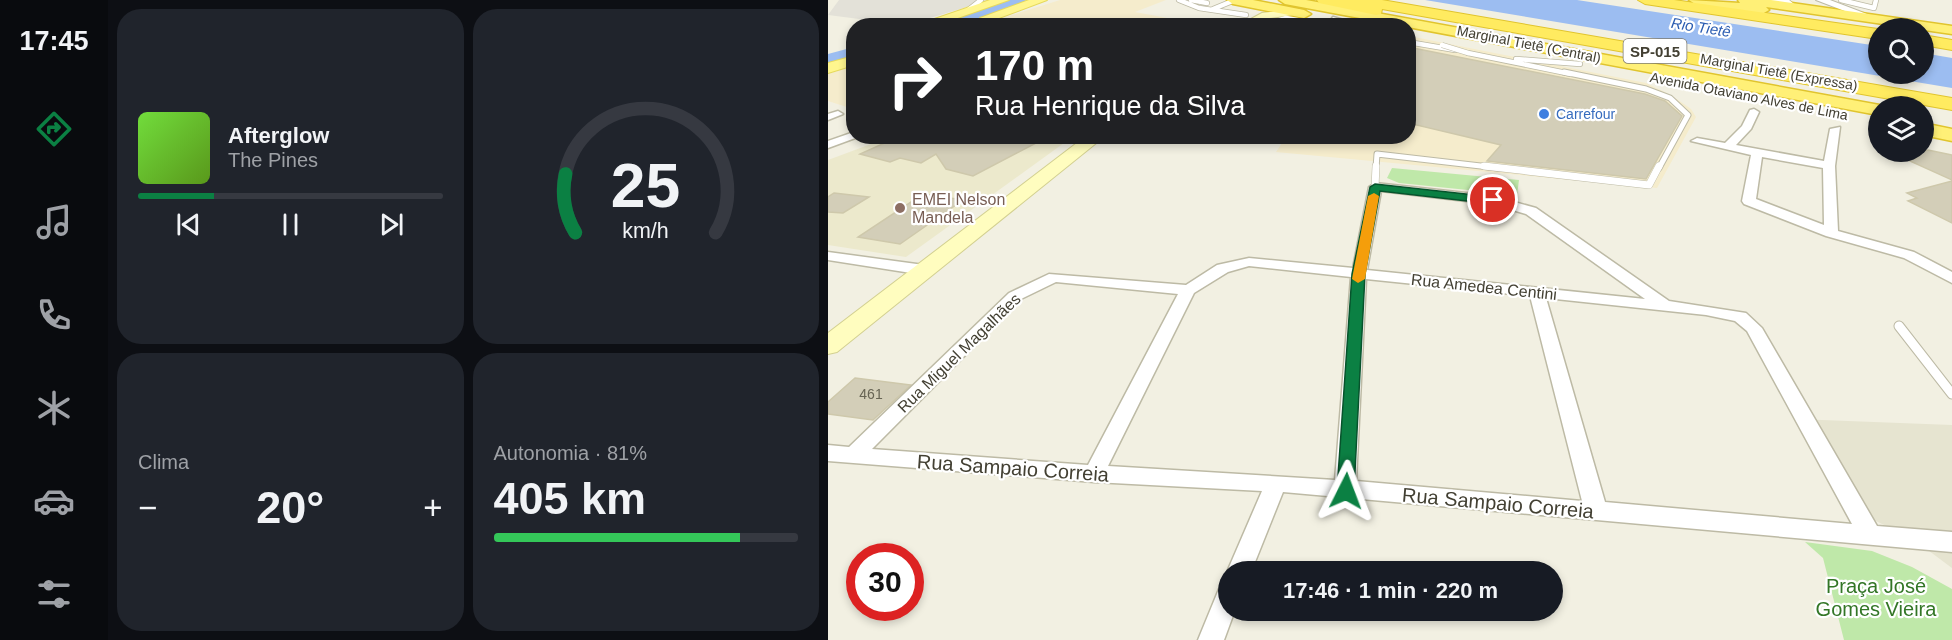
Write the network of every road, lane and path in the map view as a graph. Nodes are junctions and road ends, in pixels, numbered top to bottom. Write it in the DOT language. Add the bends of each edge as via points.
graph roads {
  1 [pos="981,0"];
  2 [pos="1004,0"];
  3 [pos="1041,0"];
  4 [pos="1179,0"];
  5 [pos="1191,0"];
  6 [pos="1261,0"];
  7 [pos="1285,0"];
  8 [pos="1324,0"];
  9 [pos="1357,0"];
  10 [pos="1646,0"];
  11 [pos="1673,0"];
  12 [pos="1695,0"];
  13 [pos="1719,0"];
  14 [pos="1744,0"];
  15 [pos="1771,0"];
  16 [pos="1876,0"];
  17 [pos="1789,3"];
  18 [pos="1840,3"];
  19 [pos="1220,5"];
  20 [pos="1820,5"];
  21 [pos="1213,9"];
  22 [pos="1243,9"];
  23 [pos="968,11"];
  24 [pos="1297,12"];
  25 [pos="1867,16"];
  26 [pos="946,18"];
  27 [pos="986,18"];
  28 [pos="1256,18"];
  29 [pos="1278,18"];
  30 [pos="1318,18"];
  31 [pos="1347,18"];
  32 [pos="1353,18"];
  33 [pos="1388,18"];
  34 [pos="1868,24"];
  35 [pos="1868,24"];
  36 [pos="1828,26"];
  37 [pos="1952,30"];
  38 [pos="1868,32"];
  39 [pos="1416,34"];
  40 [pos="1416,34"];
  41 [pos="1934,35"];
  42 [pos="1416,36"];
  43 [pos="1952,38"];
  44 [pos="1934,42"];
  45 [pos="1952,45"];
  46 [pos="846,48"];
  47 [pos="831,53"];
  48 [pos="846,57"];
  49 [pos="846,62"];
  50 [pos="828,69"];
  51 [pos="1751,85"];
  52 [pos="1868,103"];
  53 [pos="1952,104"];
  54 [pos="1868,108"];
  55 [pos="1754,112"];
  56 [pos="1868,118"];
  57 [pos="1934,120"];
  58 [pos="1934,122"];
  59 [pos="1836,129"];
  60 [pos="1934,129"];
  61 [pos="1950,129"];
  62 [pos="846,138"];
  63 [pos="1698,141"];
  64 [pos="1087,144"];
  65 [pos="828,145"];
  66 [pos="1728,146"];
  67 [pos="1757,152"];
  68 [pos="1829,166"];
  69 [pos="1375,187"];
  70 [pos="1831,233"];
  71 [pos="828,256"];
  72 [pos="924,270"];
  73 [pos="1359,274"];
  74 [pos="1952,278"];
  75 [pos="1188,290"];
  76 [pos="1536,291"];
  77 [pos="1665,306"];
  78 [pos="1899,326"];
  79 [pos="828,346"];
  80 [pos="1952,394"];
  81 [pos="828,453"];
  82 [pos="852,456"];
  83 [pos="1094,474"];
  84 [pos="1276,483"];
  85 [pos="1346,491"];
  86 [pos="1596,512"];
  87 [pos="1870,535"];
  88 [pos="1946,547"];
  89 [pos="1244,561"];
  90 [pos="1219,621"];
  91 [pos="1211,640"];
  1 -- 23 [label="lane"];
  2 -- 23 [label="main road"];
  3 -- 27 [label="main road"];
  4 -- 21 [label="lane"];
  5 -- 19 [label="lane"];
  6 -- 31 [label="highway"];
  7 -- 32 [label="highway, Marginal Tietê (Central)"];
  8 -- 33 [label="highway" via="1380,12"];
  9 -- 53 [label="highway, Marginal Tietê (Expressa) / SP-015"];
  10 -- 36 [label="highway"];
  11 -- 36 [label="highway"];
  12 -- 34 [label="highway"];
  13 -- 35 [label="highway"];
  14 -- 17 [label="highway"];
  15 -- 17 [label="lane"];
  16 -- 18 [label="lane" via="1874,8"];
  17 -- 20 [label="highway"];
  18 -- 20 [label="street" via="1838,11"];
  18 -- 25 [label="street"];
  19 -- 21 [label="lane"];
  19 -- 22 [label="lane"];
  20 -- 25 [label="highway"];
  21 -- 22 [label="lane"];
  22 -- 24 [label="highway"];
  22 -- 28 [label="main road"];
  23 -- 26 [label="main road"];
  24 -- 29 [label="main road"];
  24 -- 30 [label="highway"];
  25 -- 37 [label="highway"];
  36 -- 38 [label="highway"];
  39 -- 56 [label="highway, Avenida Otaviano Alves de Lima"];
  40 -- 51 [label="highway, Marginal Tietê (Central)"];
  41 -- 43 [label="highway"];
  42 -- 69 [label="lane, bridge" via="1468,53 1646,89 1670,98 1688,115 1649,184 1377,154"];
  44 -- 45 [label="highway"];
  46 -- 47 [label="main road"];
  47 -- 48 [label="main road"];
  49 -- 50 [label="main road"];
  51 -- 52 [label="highway"];
  51 -- 54 [label="highway, Marginal Tietê (Central)"];
  55 -- 66 [label="street" via="1747,127"];
  57 -- 61 [label="highway"];
  58 -- 61 [label="highway"];
  59 -- 68 [label="street"];
  60 -- 61 [label="highway"];
  62 -- 65 [label="street"];
  63 -- 66 [label="street"];
  64 -- 72 [label="main road"];
  66 -- 67 [label="street"];
  67 -- 68 [label="street"];
  67 -- 70 [label="street" via="1749,201"];
  68 -- 70 [label="street"];
  69 -- 73 [label="street"];
  69 -- 77 [label="street" via="1493,200 1531,211"];
  70 -- 74 [label="street" via="1909,255"];
  71 -- 72 [label="street"];
  72 -- 79 [label="main road"];
  73 -- 75 [label="street, Rua Amedea Centini" via="1233,263"];
  73 -- 76 [label="street, Rua Amedea Centini"];
  73 -- 85 [label="street"];
  75 -- 82 [label="street, Rua Miguel Magalhães" via="1054,277 1034,286 1015,296"];
  75 -- 83 [label="street, Rua Amedea Centini"];
  76 -- 77 [label="street, Rua Amedea Centini"];
  76 -- 86 [label="street"];
  77 -- 87 [label="street, Rua Amedea Centini" via="1727,312 1740,316 1754,328"];
  78 -- 80 [label="lane"];
  81 -- 82 [label="street, Rua Sampaio Correia"];
  82 -- 83 [label="street, Rua Sampaio Correia"];
  83 -- 84 [label="street, Rua Sampaio Correia"];
  84 -- 85 [label="street, Rua Sampaio Correia"];
  84 -- 89 [label="street"];
  85 -- 86 [label="street, Rua Sampaio Correia"];
  86 -- 87 [label="street, Rua Sampaio Correia"];
  87 -- 88 [label="street, Rua Sampaio Correia"];
  90 -- 91 [label="street"];
}
